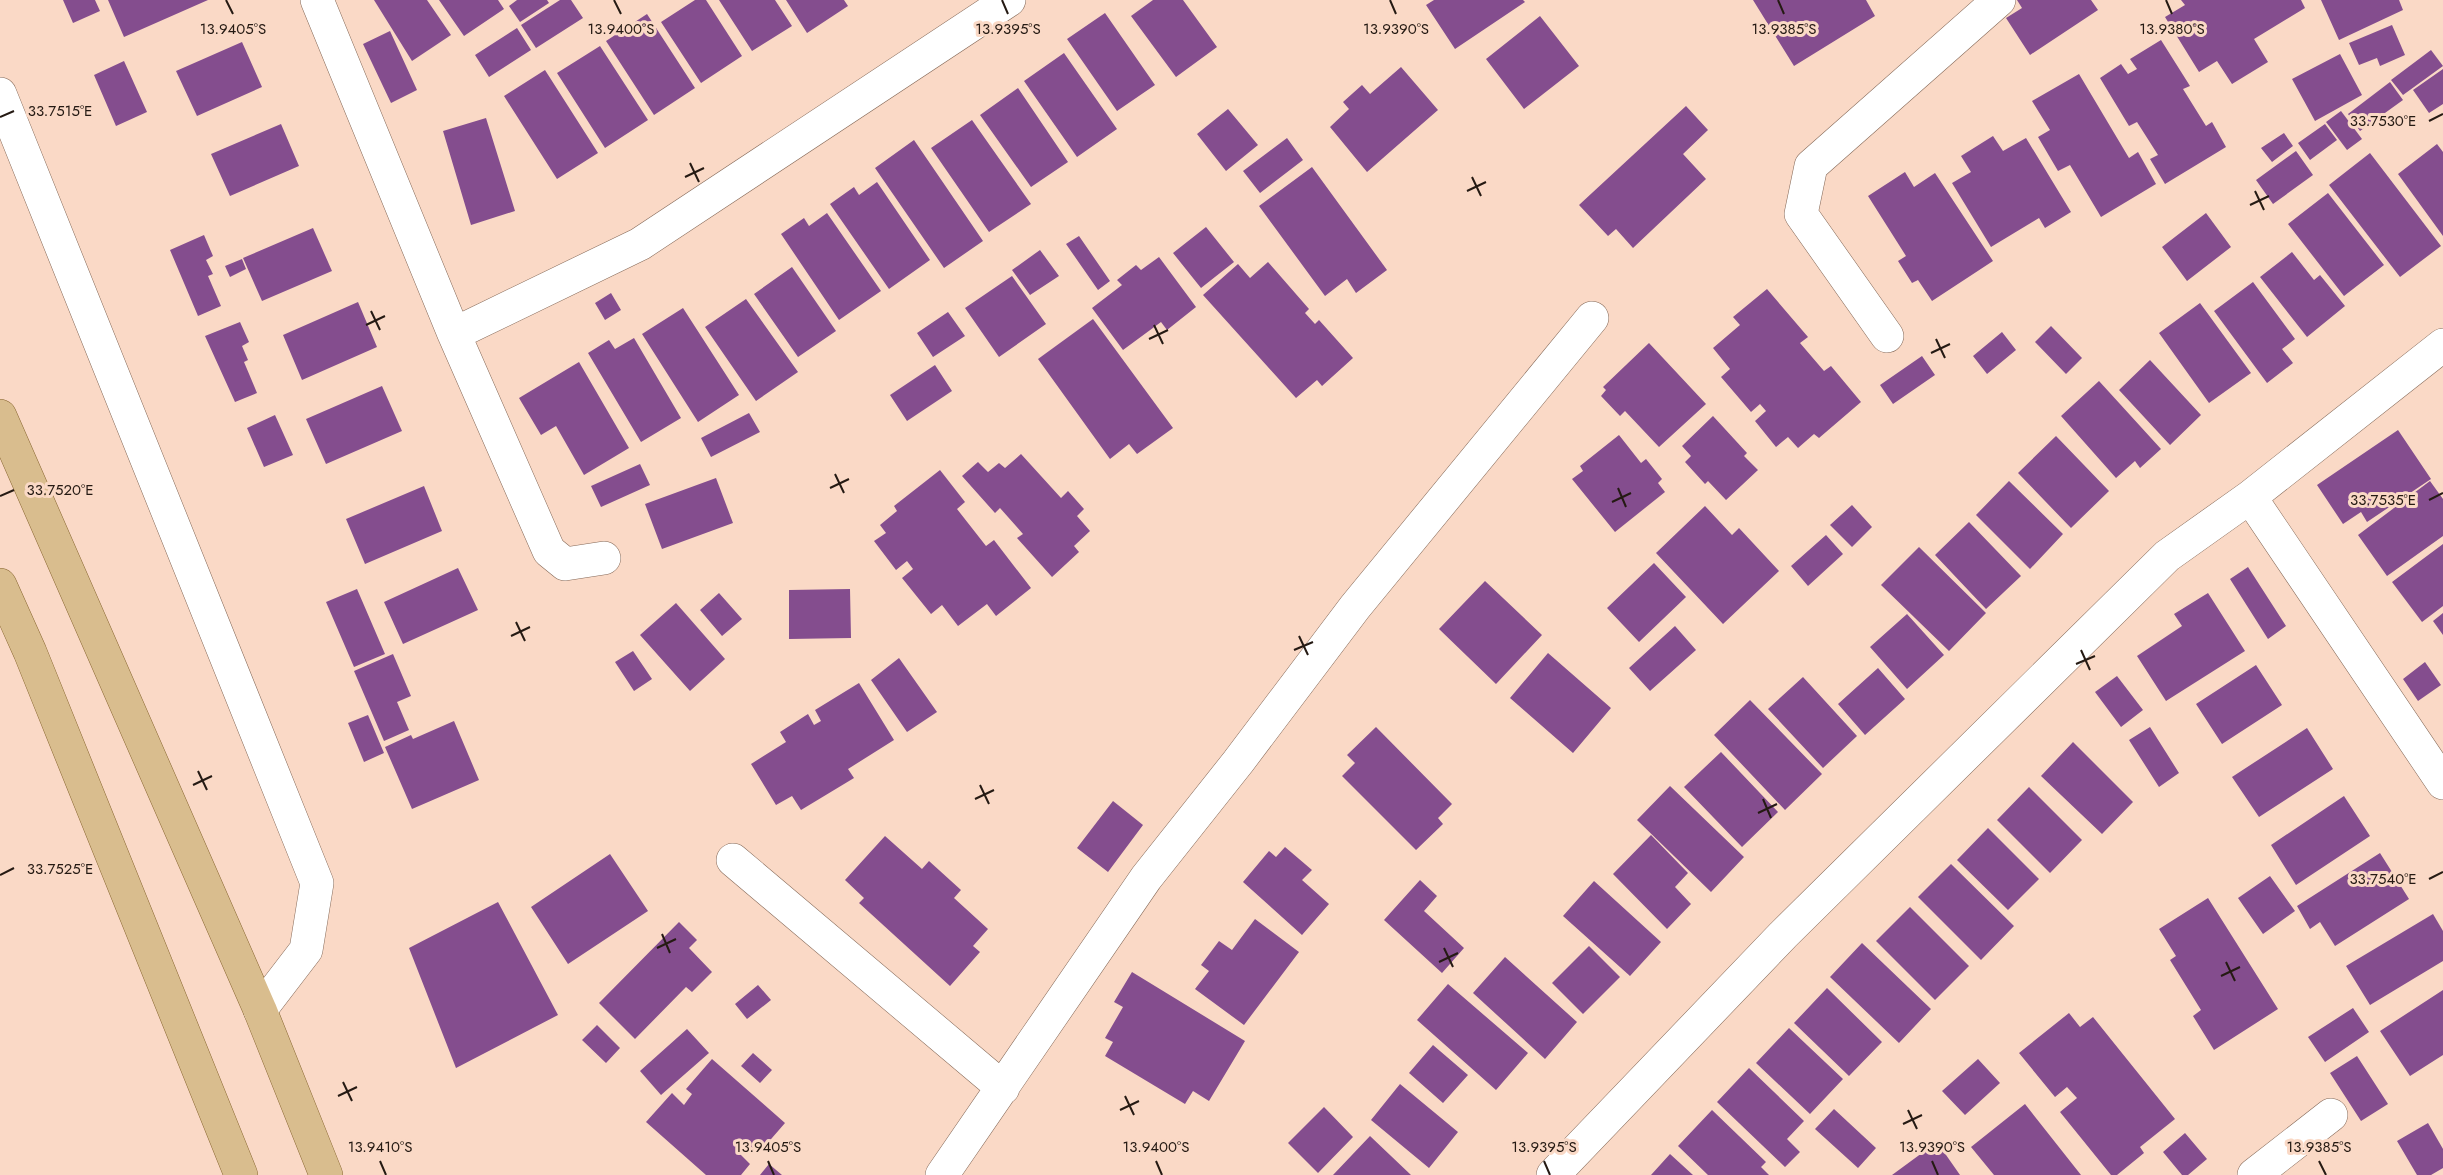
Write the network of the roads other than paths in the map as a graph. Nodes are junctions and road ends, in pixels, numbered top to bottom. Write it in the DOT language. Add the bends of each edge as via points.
graph roads {
  1 [pos="317,0"];
  2 [pos="1009,0"];
  3 [pos="1999,0"];
  4 [pos="0,94"];
  5 [pos="1592,318"];
  6 [pos="454,333"];
  7 [pos="1887,336"];
  8 [pos="2443,345"];
  9 [pos="0,416"];
  10 [pos="2250,497"];
  11 [pos="604,558"];
  12 [pos="0,585"];
  13 [pos="2443,783"];
  14 [pos="733,860"];
  15 [pos="260,1010"];
  16 [pos="1003,1088"];
  17 [pos="2331,1115"];
  18 [pos="241,1175"];
  19 [pos="326,1175"];
  20 [pos="942,1175"];
  21 [pos="1553,1175"];
  22 [pos="2254,1175"];
  1 -- 6 [label="street"];
  2 -- 6 [label="street" via="640,244"];
  3 -- 7 [label="street" via="1811,166 1802,214"];
  4 -- 15 [label="street" via="317,883 306,950"];
  5 -- 16 [label="street" via="1355,607 1146,878"];
  6 -- 11 [label="street" via="549,551 565,564"];
  8 -- 10 [label="street"];
  9 -- 15 [label="main road"];
  10 -- 13 [label="street"];
  10 -- 21 [label="street" via="2168,556 1783,935"];
  12 -- 18 [label="main road"];
  14 -- 16 [label="street"];
  15 -- 19 [label="main road"];
  16 -- 20 [label="street"];
  17 -- 22 [label="street"];
}
